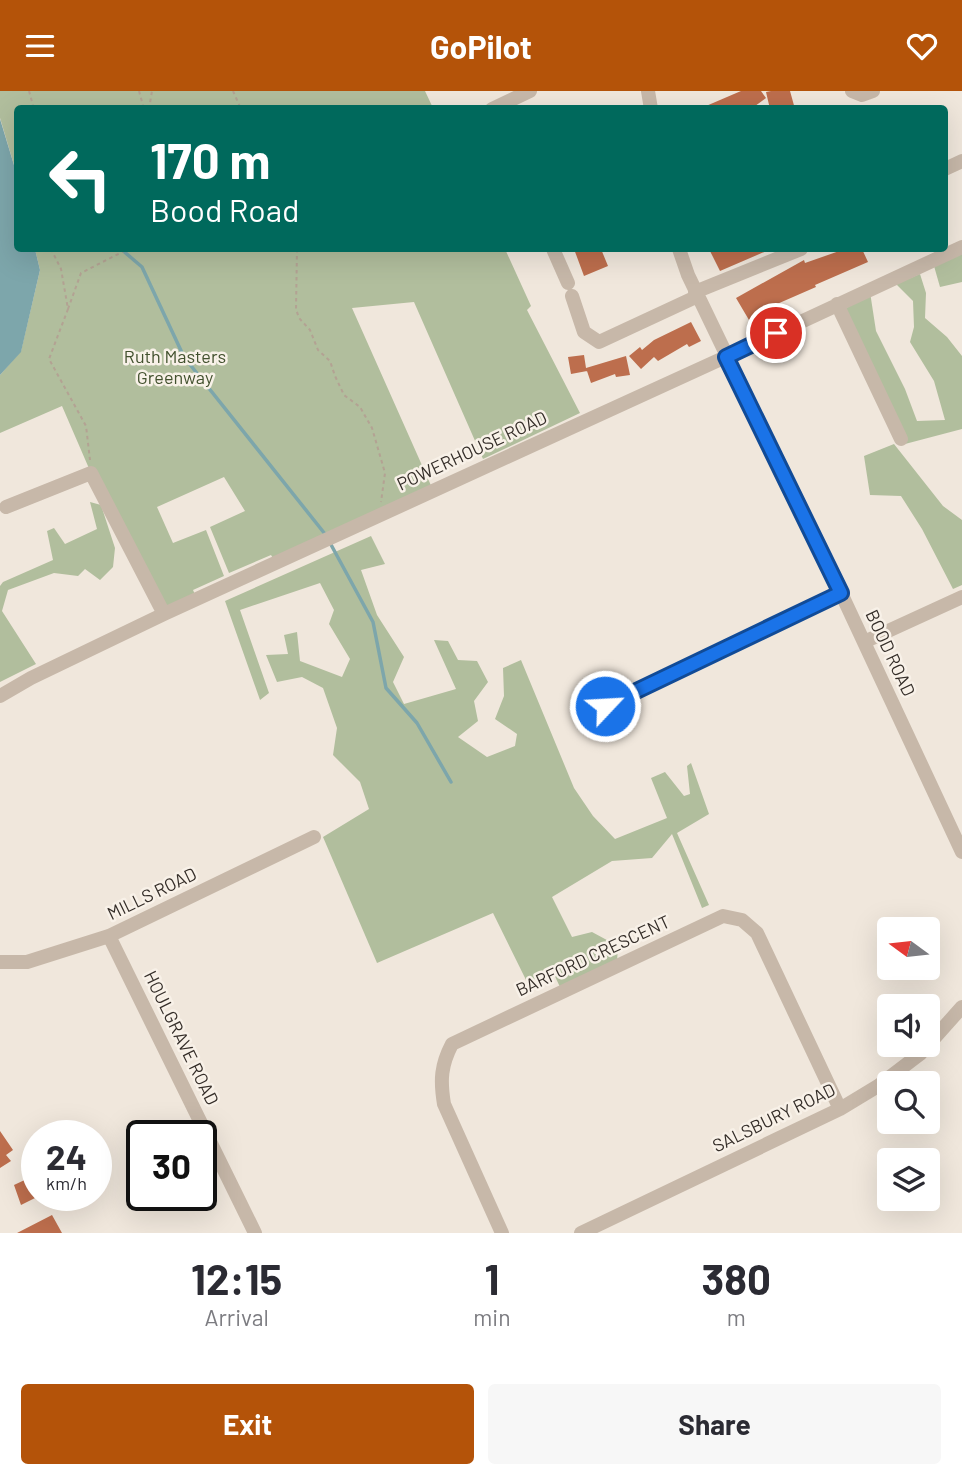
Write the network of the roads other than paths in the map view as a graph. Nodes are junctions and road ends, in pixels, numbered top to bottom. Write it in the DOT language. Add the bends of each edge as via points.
graph roads {
  1 [pos="530,91"];
  2 [pos="852,91"];
  3 [pos="873,91"];
  4 [pos="499,101"];
  5 [pos="962,247"];
  6 [pos="554,252"];
  7 [pos="680,252"];
  8 [pos="794,252"];
  9 [pos="696,294"];
  10 [pos="837,304"];
  11 [pos="726,357"];
  12 [pos="901,439"];
  13 [pos="6,507"];
  14 [pos="841,593"];
  15 [pos="962,597"];
  16 [pos="164,614"];
  17 [pos="864,642"];
  18 [pos="0,697"];
  19 [pos="605,706"];
  20 [pos="314,837"];
  21 [pos="962,852"];
  22 [pos="109,936"];
  23 [pos="0,962"];
  24 [pos="962,1007"];
  25 [pos="839,1109"];
  26 [pos="255,1233"];
  27 [pos="502,1233"];
  28 [pos="581,1233"];
  1 -- 4 [label="street"];
  2 -- 3 [label="street" via="862,95"];
  5 -- 10 [label="street, POWERHOUSE ROAD"];
  6 -- 9 [label="street" via="584,332 599,342"];
  7 -- 9 [label="street, BOOD ROAD"];
  8 -- 9 [label="street"];
  9 -- 11 [label="street, BOOD ROAD"];
  10 -- 11 [label="street, POWERHOUSE ROAD"];
  10 -- 12 [label="street"];
  11 -- 14 [label="street, BOOD ROAD"];
  11 -- 16 [label="street, POWERHOUSE ROAD"];
  13 -- 16 [label="street" via="91,473"];
  14 -- 17 [label="street, BOOD ROAD"];
  14 -- 19 [label="street"];
  15 -- 17 [label="street"];
  16 -- 18 [label="street, POWERHOUSE ROAD"];
  17 -- 21 [label="street, BOOD ROAD"];
  20 -- 22 [label="street, MILLS ROAD"];
  22 -- 23 [label="street, MILLS ROAD" via="27,962"];
  22 -- 26 [label="street, HOULGRAVE ROAD"];
  24 -- 25 [label="street, SALSBURY ROAD" via="920,1054"];
  25 -- 27 [label="street, BARFORD CRESCENT" via="757,933 742,920 723,916 452,1044 440,1081 444,1104"];
  25 -- 28 [label="street, SALSBURY ROAD"];
}
